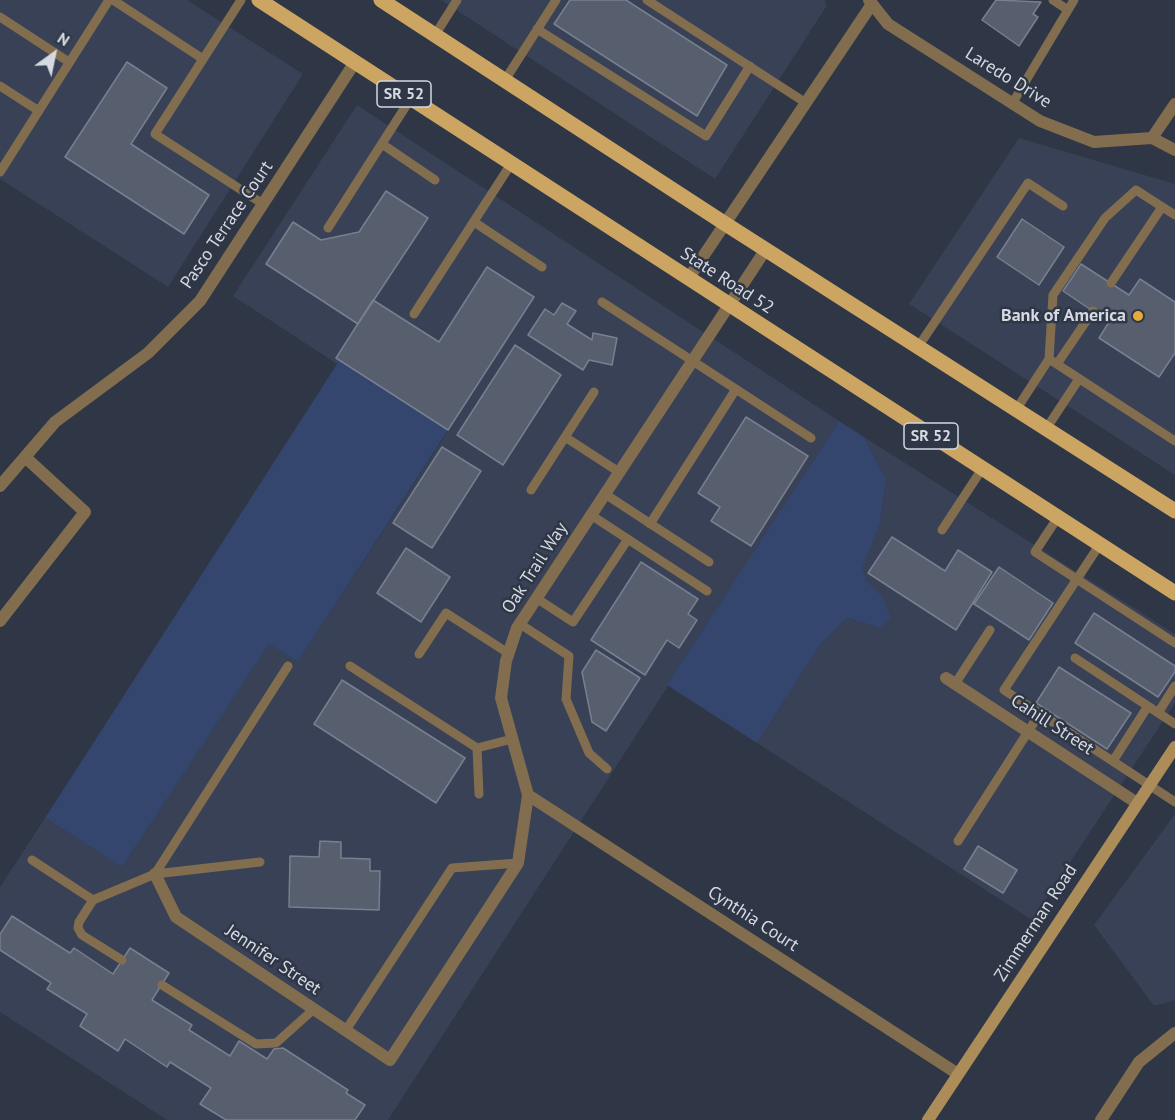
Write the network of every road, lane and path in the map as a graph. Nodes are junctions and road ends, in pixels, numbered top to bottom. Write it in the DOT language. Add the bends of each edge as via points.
graph roads {
  1 [pos="111,0"];
  2 [pos="241,0"];
  3 [pos="259,0"];
  4 [pos="381,0"];
  5 [pos="457,0"];
  6 [pos="556,0"];
  7 [pos="647,0"];
  8 [pos="1053,0"];
  9 [pos="1074,0"];
  10 [pos="871,2"];
  11 [pos="1068,10"];
  12 [pos="0,17"];
  13 [pos="537,30"];
  14 [pos="435,35"];
  15 [pos="203,59"];
  16 [pos="69,62"];
  17 [pos="355,62"];
  18 [pos="750,66"];
  19 [pos="505,80"];
  20 [pos="0,86"];
  21 [pos="411,98"];
  22 [pos="806,103"];
  23 [pos="1012,104"];
  24 [pos="1175,104"];
  25 [pos="39,111"];
  26 [pos="1152,138"];
  27 [pos="382,144"];
  28 [pos="1175,150"];
  29 [pos="4,157"];
  30 [pos="511,164"];
  31 [pos="0,172"];
  32 [pos="435,180"];
  33 [pos="263,204"];
  34 [pos="1063,206"];
  35 [pos="1162,207"];
  36 [pos="1175,215"];
  37 [pos="474,222"];
  38 [pos="724,224"];
  39 [pos="328,228"];
  40 [pos="766,249"];
  41 [pos="542,267"];
  42 [pos="688,279"];
  43 [pos="1111,283"];
  44 [pos="602,302"];
  45 [pos="728,306"];
  46 [pos="1093,311"];
  47 [pos="414,314"];
  48 [pos="918,347"];
  49 [pos="692,361"];
  50 [pos="1053,362"];
  51 [pos="1079,379"];
  52 [pos="736,389"];
  53 [pos="594,392"];
  54 [pos="1016,410"];
  55 [pos="1046,429"];
  56 [pos="565,437"];
  57 [pos="810,438"];
  58 [pos="1174,438"];
  59 [pos="25,457"];
  60 [pos="982,469"];
  61 [pos="619,472"];
  62 [pos="0,486"];
  63 [pos="531,490"];
  64 [pos="605,494"];
  65 [pos="1175,511"];
  66 [pos="591,515"];
  67 [pos="1058,517"];
  68 [pos="650,524"];
  69 [pos="942,530"];
  70 [pos="627,539"];
  71 [pos="1100,544"];
  72 [pos="709,562"];
  73 [pos="1077,579"];
  74 [pos="707,591"];
  75 [pos="1175,593"];
  76 [pos="536,598"];
  77 [pos="0,621"];
  78 [pos="519,624"];
  79 [pos="990,630"];
  80 [pos="1175,643"];
  81 [pos="419,654"];
  82 [pos="508,654"];
  83 [pos="1075,658"];
  84 [pos="288,666"];
  85 [pos="350,666"];
  86 [pos="951,681"];
  87 [pos="1175,686"];
  88 [pos="1148,706"];
  89 [pos="1040,713"];
  90 [pos="1158,713"];
  91 [pos="1175,724"];
  92 [pos="1028,731"];
  93 [pos="512,739"];
  94 [pos="477,747"];
  95 [pos="1175,747"];
  96 [pos="1113,761"];
  97 [pos="607,769"];
  98 [pos="1149,785"];
  99 [pos="479,794"];
  100 [pos="528,795"];
  101 [pos="1175,802"];
  102 [pos="1137,803"];
  103 [pos="958,841"];
  104 [pos="32,860"];
  105 [pos="260,862"];
  106 [pos="518,863"];
  107 [pos="155,874"];
  108 [pos="93,900"];
  109 [pos="122,960"];
  110 [pos="162,985"];
  111 [pos="314,1009"];
  112 [pos="346,1030"];
  113 [pos="1175,1033"];
  114 [pos="390,1060"];
  115 [pos="958,1074"];
  116 [pos="928,1120"];
  117 [pos="1101,1120"];
  1 -- 15 [label="lane"];
  1 -- 16 [label="lane"];
  2 -- 15 [label="lane"];
  3 -- 17 [label="main road, State Road 52 / SR 52"];
  4 -- 14 [label="main road"];
  5 -- 14 [label="lane"];
  6 -- 13 [label="lane"];
  7 -- 18 [label="lane"];
  8 -- 11 [label="lane"];
  9 -- 11 [label="lane"];
  10 -- 22 [label="street, Laredo Drive"];
  10 -- 23 [label="street, Laredo Drive" via="888,24"];
  11 -- 23 [label="lane"];
  12 -- 16 [label="lane"];
  13 -- 18 [label="lane" via="706,136"];
  13 -- 19 [label="lane"];
  14 -- 19 [label="main road"];
  15 -- 33 [label="lane" via="154,134"];
  16 -- 25 [label="lane"];
  17 -- 21 [label="main road, State Road 52 / SR 52"];
  17 -- 33 [label="street, Pasco Terrace Court"];
  18 -- 22 [label="lane"];
  19 -- 38 [label="main road"];
  20 -- 25 [label="lane"];
  21 -- 27 [label="lane"];
  21 -- 30 [label="main road, State Road 52 / SR 52"];
  22 -- 38 [label="street, Laredo Drive"];
  23 -- 26 [label="street, Laredo Drive" via="1040,121 1094,142"];
  24 -- 26 [label="street"];
  25 -- 29 [label="lane"];
  26 -- 28 [label="street"];
  27 -- 32 [label="lane"];
  27 -- 39 [label="lane"];
  29 -- 31 [label="lane"];
  30 -- 37 [label="lane"];
  30 -- 42 [label="main road, State Road 52 / SR 52"];
  33 -- 59 [label="street, Pasco Terrace Court" via="200,301 148,352 55,423"];
  34 -- 48 [label="lane" via="1028,183"];
  35 -- 36 [label="lane"];
  35 -- 43 [label="lane"];
  35 -- 50 [label="lane" via="1136,190 1105,218 1053,295"];
  37 -- 41 [label="lane"];
  37 -- 47 [label="lane"];
  38 -- 40 [label="main road"];
  38 -- 42 [label="street, Laredo Drive"];
  40 -- 45 [label="street, Oak Trail Way"];
  40 -- 48 [label="main road"];
  42 -- 45 [label="main road, State Road 52 / SR 52"];
  44 -- 49 [label="lane"];
  45 -- 49 [label="street, Oak Trail Way"];
  45 -- 60 [label="main road, State Road 52 / SR 52"];
  46 -- 50 [label="lane"];
  48 -- 54 [label="main road"];
  49 -- 52 [label="lane"];
  49 -- 61 [label="street, Oak Trail Way"];
  50 -- 51 [label="lane"];
  50 -- 54 [label="lane"];
  51 -- 55 [label="lane"];
  51 -- 58 [label="lane"];
  52 -- 57 [label="lane"];
  52 -- 68 [label="lane"];
  53 -- 56 [label="lane"];
  54 -- 55 [label="main road"];
  55 -- 65 [label="main road"];
  56 -- 61 [label="lane"];
  56 -- 63 [label="lane"];
  59 -- 62 [label="street, Pasco Terrace Court"];
  59 -- 77 [label="street" via="84,512"];
  60 -- 67 [label="main road, State Road 52 / SR 52"];
  60 -- 69 [label="lane"];
  61 -- 64 [label="street, Oak Trail Way"];
  64 -- 66 [label="street, Oak Trail Way"];
  64 -- 68 [label="lane"];
  66 -- 70 [label="lane"];
  66 -- 76 [label="street, Oak Trail Way"];
  67 -- 71 [label="main road, State Road 52 / SR 52"];
  67 -- 73 [label="lane" via="1035,552"];
  68 -- 72 [label="lane"];
  70 -- 74 [label="lane"];
  70 -- 76 [label="lane" via="573,622"];
  71 -- 73 [label="lane"];
  71 -- 75 [label="main road, State Road 52 / SR 52"];
  73 -- 80 [label="lane"];
  73 -- 89 [label="lane" via="1004,690"];
  76 -- 78 [label="street, Oak Trail Way"];
  78 -- 82 [label="street, Oak Trail Way"];
  78 -- 97 [label="lane" via="569,656 566,699 589,753"];
  79 -- 86 [label="lane"];
  81 -- 82 [label="lane" via="446,613"];
  82 -- 93 [label="street, Oak Trail Way" via="501,698"];
  83 -- 88 [label="lane"];
  84 -- 107 [label="lane"];
  85 -- 94 [label="lane"];
  86 -- 92 [label="street, Cahill Street"];
  87 -- 90 [label="lane"];
  88 -- 90 [label="lane"];
  88 -- 96 [label="lane"];
  89 -- 92 [label="lane"];
  89 -- 96 [label="lane"];
  90 -- 91 [label="lane"];
  92 -- 102 [label="street, Cahill Street"];
  92 -- 103 [label="lane"];
  93 -- 94 [label="lane"];
  93 -- 100 [label="street, Oak Trail Way"];
  94 -- 99 [label="lane"];
  95 -- 98 [label="street, Zimmerman Road"];
  96 -- 98 [label="lane"];
  98 -- 101 [label="lane"];
  98 -- 102 [label="street, Zimmerman Road"];
  100 -- 106 [label="street, Oak Trail Way"];
  100 -- 115 [label="street, Cynthia Court"];
  102 -- 115 [label="street, Zimmerman Road"];
  104 -- 108 [label="lane"];
  105 -- 107 [label="lane"];
  106 -- 112 [label="lane" via="452,868"];
  106 -- 114 [label="street, Oak Trail Way"];
  107 -- 108 [label="lane"];
  107 -- 111 [label="street, Jennifer Street" via="176,917"];
  108 -- 109 [label="lane" via="78,928 82,935"];
  110 -- 111 [label="lane" via="255,1044 276,1043"];
  111 -- 112 [label="street, Jennifer Street"];
  112 -- 114 [label="street, Jennifer Street"];
  113 -- 117 [label="street" via="1139,1062"];
  115 -- 116 [label="street, Zimmerman Road"];
}
